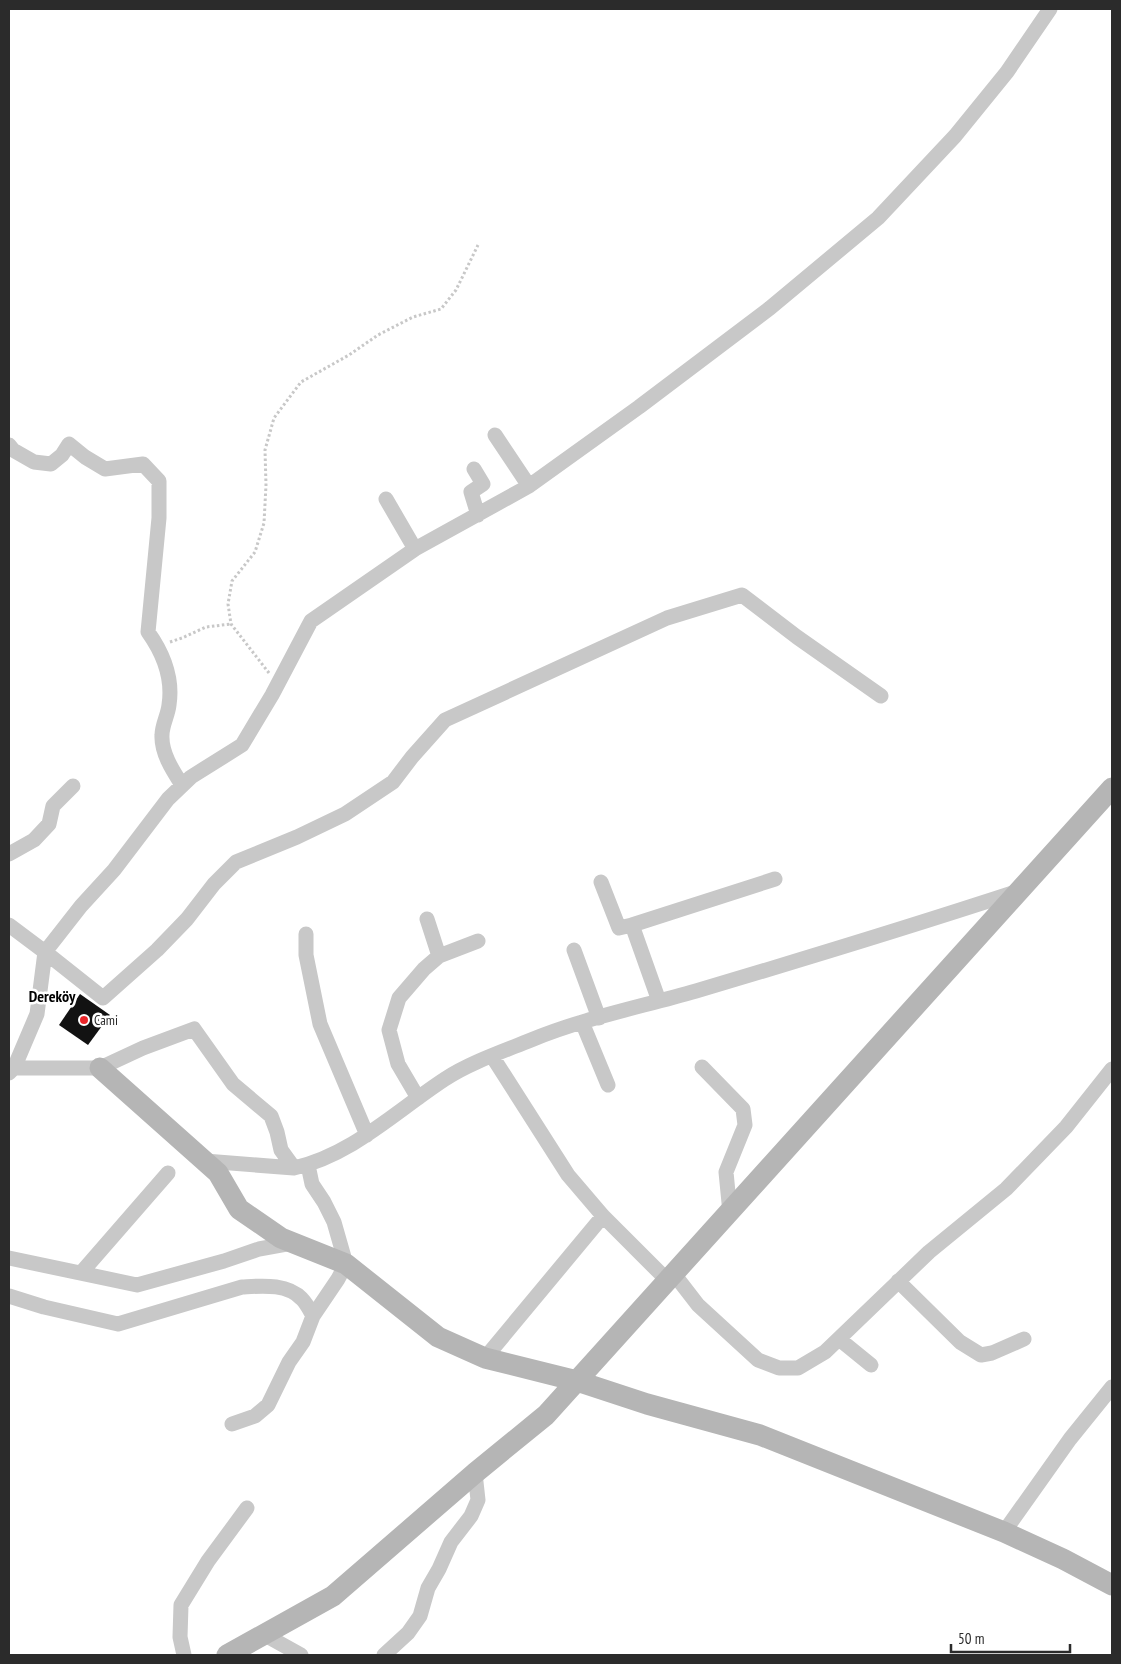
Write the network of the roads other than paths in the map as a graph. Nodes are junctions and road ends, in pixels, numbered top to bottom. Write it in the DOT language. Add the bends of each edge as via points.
graph roads {
  1 [pos="1050,9"];
  2 [pos="495,435"];
  3 [pos="9,445"];
  4 [pos="474,469"];
  5 [pos="529,486"];
  6 [pos="386,499"];
  7 [pos="478,515"];
  8 [pos="415,549"];
  9 [pos="881,696"];
  10 [pos="182,785"];
  11 [pos="73,786"];
  12 [pos="1112,788"];
  13 [pos="9,854"];
  14 [pos="775,879"];
  15 [pos="601,882"];
  16 [pos="1020,891"];
  17 [pos="427,919"];
  18 [pos="9,925"];
  19 [pos="632,925"];
  20 [pos="306,934"];
  21 [pos="478,941"];
  22 [pos="574,950"];
  23 [pos="45,952"];
  24 [pos="439,956"];
  25 [pos="659,1001"];
  26 [pos="599,1018"];
  27 [pos="582,1022"];
  28 [pos="492,1056"];
  29 [pos="702,1067"];
  30 [pos="100,1068"];
  31 [pos="1112,1069"];
  32 [pos="11,1070"];
  33 [pos="608,1085"];
  34 [pos="418,1098"];
  35 [pos="367,1134"];
  36 [pos="205,1161"];
  37 [pos="301,1166"];
  38 [pos="168,1174"];
  39 [pos="730,1213"];
  40 [pos="603,1216"];
  41 [pos="292,1243"];
  42 [pos="9,1258"];
  43 [pos="346,1264"];
  44 [pos="81,1273"];
  45 [pos="671,1278"];
  46 [pos="898,1281"];
  47 [pos="9,1296"];
  48 [pos="313,1316"];
  49 [pos="838,1339"];
  50 [pos="1024,1340"];
  51 [pos="485,1358"];
  52 [pos="871,1365"];
  53 [pos="578,1381"];
  54 [pos="1112,1387"];
  55 [pos="232,1424"];
  56 [pos="475,1473"];
  57 [pos="247,1508"];
  58 [pos="1004,1532"];
  59 [pos="1112,1585"];
  60 [pos="265,1635"];
  61 [pos="184,1655"];
  62 [pos="227,1655"];
  63 [pos="301,1655"];
  64 [pos="384,1655"];
  1 -- 5 [label="street" via="1007,72 961,129 878,218 762,314"];
  2 -- 5 [label="street"];
  3 -- 10 [label="street" via="34,462 51,464 69,444 105,469 143,464 158,480 159,518 148,632 158,645 170,680 162,736 168,763"];
  4 -- 7 [label="street" via="483,484 471,492"];
  5 -- 7 [label="street"];
  6 -- 8 [label="street"];
  7 -- 8 [label="street"];
  8 -- 10 [label="street" via="311,621 242,745"];
  9 -- 23 [label="street" via="742,595 667,618 445,720 393,782 345,814 236,862 157,950 103,998"];
  10 -- 23 [label="street"];
  11 -- 13 [label="street" via="53,806 49,824 34,840"];
  12 -- 16 [label="street"];
  14 -- 19 [label="street"];
  15 -- 19 [label="street" via="619,928"];
  16 -- 25 [label="street"];
  16 -- 39 [label="street"];
  17 -- 24 [label="street"];
  18 -- 23 [label="street"];
  19 -- 25 [label="street"];
  20 -- 35 [label="street" via="306,955 320,1024"];
  21 -- 24 [label="street"];
  22 -- 26 [label="street"];
  23 -- 32 [label="street" via="37,1014"];
  24 -- 34 [label="street" via="399,998 389,1030 398,1064"];
  25 -- 26 [label="street"];
  26 -- 27 [label="street"];
  27 -- 28 [label="street"];
  27 -- 33 [label="street"];
  28 -- 34 [label="street" via="446,1078"];
  28 -- 40 [label="street" via="568,1174"];
  29 -- 39 [label="street" via="743,1110 745,1125 726,1172"];
  30 -- 32 [label="street"];
  30 -- 36 [label="street"];
  30 -- 37 [label="street" via="194,1029 233,1084 272,1116 281,1150"];
  31 -- 46 [label="street" via="1066,1127 1006,1189"];
  34 -- 35 [label="street"];
  35 -- 37 [label="street" via="359,1141"];
  36 -- 37 [label="street"];
  36 -- 41 [label="street" via="218,1173 239,1208"];
  37 -- 43 [label="street" via="334,1222"];
  38 -- 44 [label="street"];
  39 -- 45 [label="street"];
  40 -- 45 [label="street"];
  40 -- 51 [label="street"];
  41 -- 43 [label="street"];
  41 -- 44 [label="street" via="259,1249 137,1285"];
  42 -- 44 [label="street"];
  43 -- 48 [label="street"];
  43 -- 51 [label="street" via="438,1337"];
  45 -- 49 [label="street" via="758,1360 779,1368 798,1368 825,1352"];
  45 -- 53 [label="street"];
  46 -- 49 [label="street"];
  46 -- 50 [label="street" via="960,1342 981,1355"];
  47 -- 48 [label="street" via="118,1324 242,1288 281,1287 302,1298"];
  48 -- 55 [label="street" via="303,1342 288,1362 268,1404 255,1416"];
  49 -- 52 [label="street"];
  51 -- 53 [label="street"];
  53 -- 56 [label="street" via="546,1415"];
  53 -- 58 [label="street" via="760,1435"];
  54 -- 58 [label="street" via="1070,1439"];
  56 -- 60 [label="street" via="333,1596"];
  56 -- 64 [label="street" via="478,1500 471,1516 451,1542 428,1588 420,1616 408,1633"];
  57 -- 61 [label="street" via="181,1605 180,1637"];
  58 -- 59 [label="street"];
  60 -- 62 [label="street"];
  60 -- 63 [label="street"];
}
